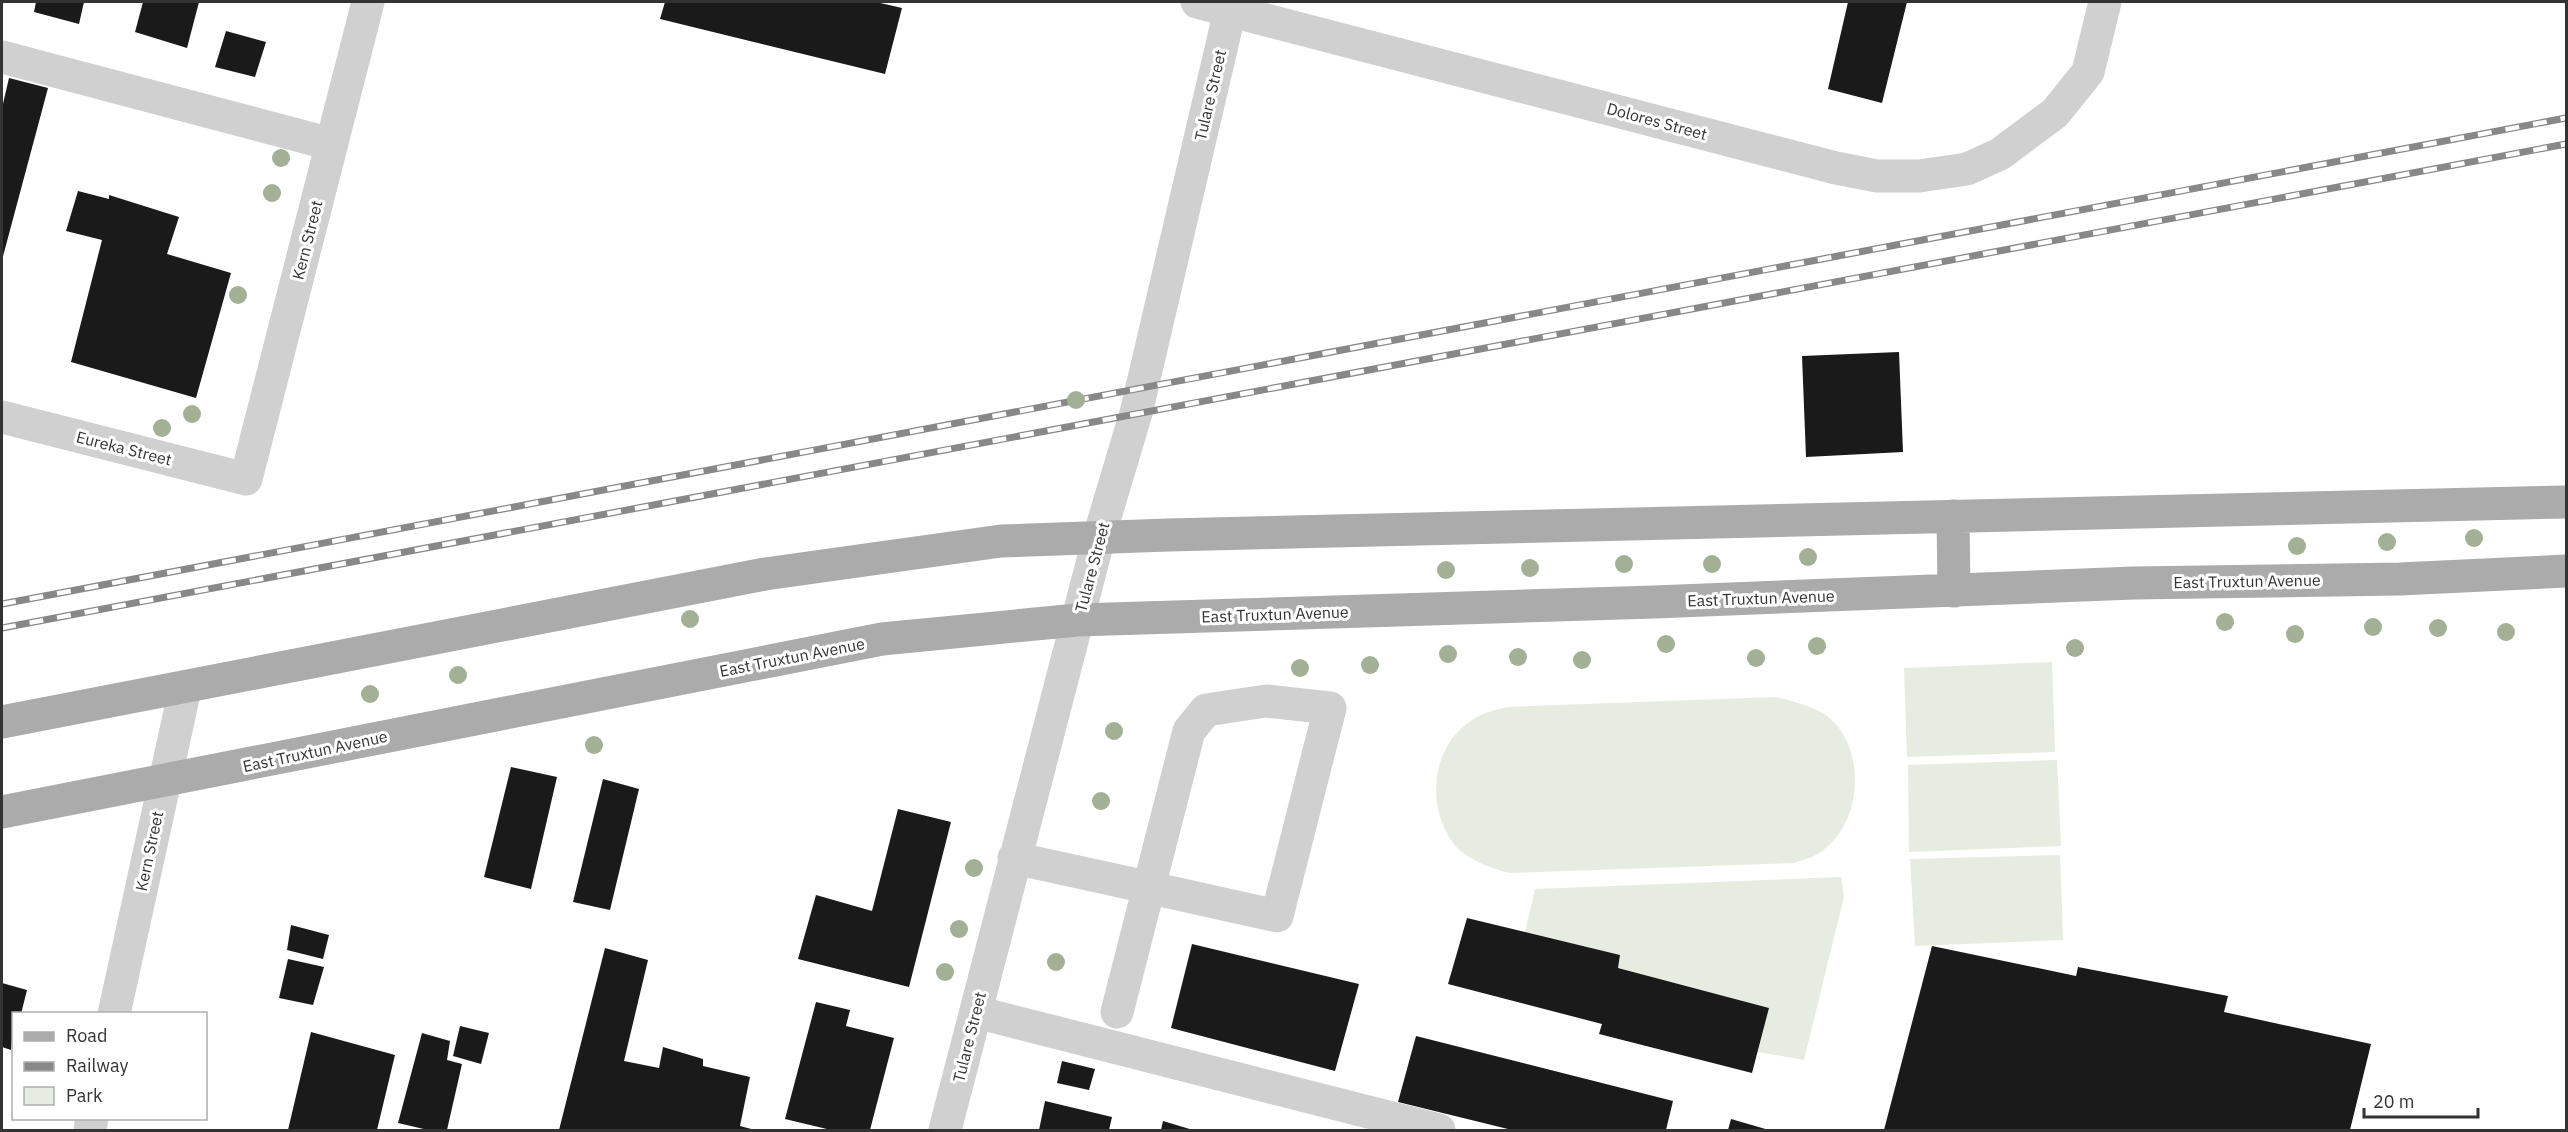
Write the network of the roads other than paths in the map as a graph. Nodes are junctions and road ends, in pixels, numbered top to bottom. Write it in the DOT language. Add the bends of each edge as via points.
graph roads {
  1 [pos="368,2"];
  2 [pos="1197,2"];
  3 [pos="2105,2"];
  4 [pos="1231,6"];
  5 [pos="2,57"];
  6 [pos="331,144"];
  7 [pos="2,417"];
  8 [pos="246,479"];
  9 [pos="2566,502"];
  10 [pos="1953,516"];
  11 [pos="1099,537"];
  12 [pos="2566,563"];
  13 [pos="2566,571"];
  14 [pos="2532,572"];
  15 [pos="1953,591"];
  16 [pos="1077,620"];
  17 [pos="185,689"];
  18 [pos="2,722"];
  19 [pos="163,782"];
  20 [pos="2,812"];
  21 [pos="1014,858"];
  22 [pos="1148,887"];
  23 [pos="114,1012"];
  24 [pos="976,1012"];
  25 [pos="1117,1012"];
  26 [pos="945,1131"];
  27 [pos="1439,1131"];
  1 -- 6 [label="street, Kern Street"];
  2 -- 4 [label="street, Dolores Street"];
  3 -- 4 [label="street, Dolores Street" via="2088,72 2055,113 2000,154 1967,169 1919,176 1876,176 1825,165"];
  4 -- 11 [label="street, Tulare Street" via="1136,413"];
  5 -- 6 [label="street"];
  6 -- 8 [label="street, Kern Street"];
  7 -- 8 [label="street, Eureka Street"];
  9 -- 10 [label="main road"];
  10 -- 11 [label="main road"];
  10 -- 15 [label="main road"];
  11 -- 16 [label="street, Tulare Street"];
  11 -- 17 [label="main road" via="1001,541 765,574"];
  12 -- 14 [label="main road"];
  13 -- 14 [label="main road, East Truxtun Avenue"];
  14 -- 15 [label="main road, East Truxtun Avenue"];
  15 -- 16 [label="main road, East Truxtun Avenue"];
  16 -- 19 [label="main road, East Truxtun Avenue" via="882,639"];
  16 -- 21 [label="street, Tulare Street"];
  17 -- 18 [label="main road"];
  17 -- 19 [label="street, Kern Street"];
  19 -- 20 [label="main road, East Truxtun Avenue"];
  19 -- 23 [label="street, Kern Street"];
  21 -- 22 [label="street"];
  21 -- 24 [label="street, Tulare Street"];
  22 -- 22 [label="street" via="1277,916 1330,708 1266,701 1206,710 1189,731"];
  22 -- 25 [label="street"];
  24 -- 26 [label="street, Tulare Street"];
  24 -- 27 [label="street"];
}
